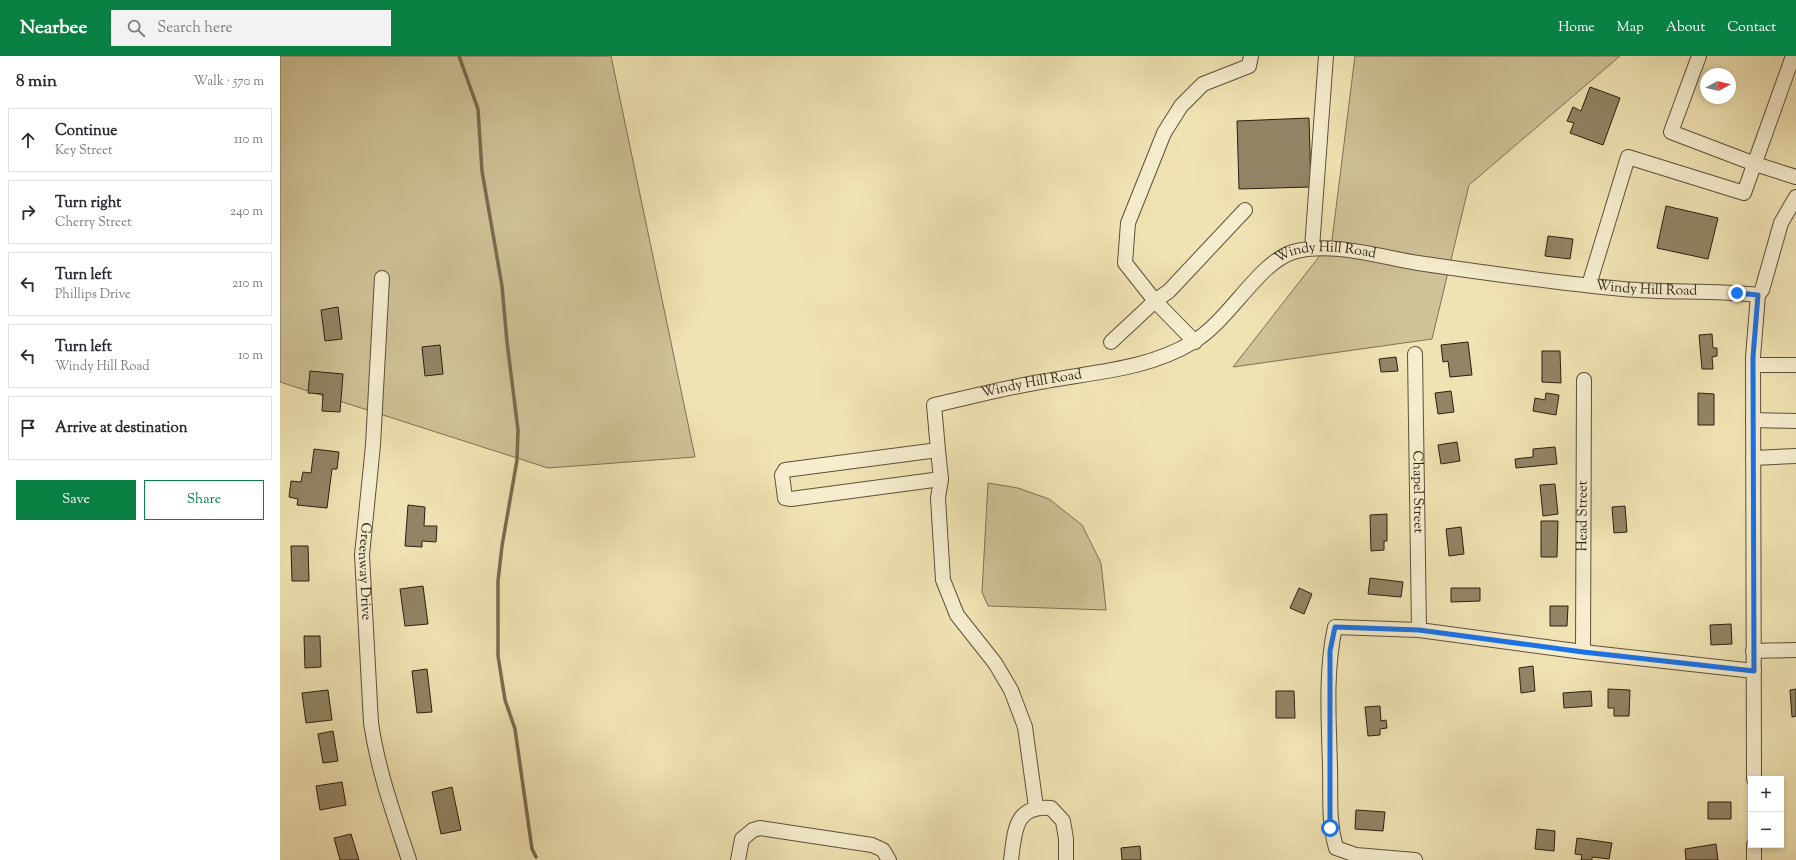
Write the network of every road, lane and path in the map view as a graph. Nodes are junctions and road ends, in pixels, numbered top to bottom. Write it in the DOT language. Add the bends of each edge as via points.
graph roads {
  1 [pos="1252,56"];
  2 [pos="1326,56"];
  3 [pos="1699,56"];
  4 [pos="1793,56"];
  5 [pos="1756,164"];
  6 [pos="1796,177"];
  7 [pos="1796,197"];
  8 [pos="1245,210"];
  9 [pos="1312,248"];
  10 [pos="382,278"];
  11 [pos="1589,285"];
  12 [pos="1758,295"];
  13 [pos="1155,301"];
  14 [pos="1111,342"];
  15 [pos="1195,342"];
  16 [pos="1415,354"];
  17 [pos="1753,365"];
  18 [pos="1796,365"];
  19 [pos="1584,380"];
  20 [pos="1753,420"];
  21 [pos="1796,421"];
  22 [pos="938,450"];
  23 [pos="1796,456"];
  24 [pos="1753,458"];
  25 [pos="941,479"];
  26 [pos="1419,630"];
  27 [pos="1796,650"];
  28 [pos="1753,651"];
  29 [pos="1583,652"];
  30 [pos="1754,671"];
  31 [pos="1754,776"];
  32 [pos="1036,807"];
  33 [pos="1754,848"];
  34 [pos="409,860"];
  35 [pos="738,860"];
  36 [pos="889,860"];
  37 [pos="1011,860"];
  38 [pos="1066,860"];
  39 [pos="1415,860"];
  40 [pos="1754,860"];
  1 -- 13 [label="street" via="1249,66 1203,84 1181,106 1164,133 1143,183 1128,223 1125,263"];
  2 -- 9 [label="street"];
  3 -- 5 [label="street" via="1671,132"];
  4 -- 5 [label="street"];
  5 -- 6 [label="street"];
  5 -- 11 [label="street" via="1744,193 1628,157"];
  7 -- 12 [label="street" via="1781,223 1762,290"];
  8 -- 13 [label="street" via="1169,291"];
  9 -- 11 [label="street, Windy Hill Road"];
  9 -- 15 [label="street, Windy Hill Road" via="1281,257 1264,271 1215,327"];
  10 -- 34 [label="street, Greenway Drive" via="373,446 362,555 374,743"];
  11 -- 12 [label="street, Windy Hill Road"];
  12 -- 17 [label="street"];
  13 -- 14 [label="street"];
  13 -- 15 [label="street"];
  15 -- 22 [label="street, Windy Hill Road" via="1149,361 934,405"];
  16 -- 26 [label="street, Chapel Street"];
  17 -- 18 [label="street"];
  17 -- 20 [label="street"];
  19 -- 29 [label="street, Head Street"];
  20 -- 21 [label="street"];
  20 -- 24 [label="street"];
  22 -- 25 [label="street"];
  22 -- 25 [label="street" via="785,470 782,475 785,498 790,499"];
  23 -- 24 [label="street"];
  24 -- 28 [label="street"];
  25 -- 32 [label="street" via="938,498 943,580 957,614 995,663 1011,690 1024,727"];
  26 -- 29 [label="street"];
  26 -- 39 [label="street" via="1335,627 1330,651 1330,828 1336,848 1356,855"];
  27 -- 28 [label="street"];
  28 -- 30 [label="street"];
  29 -- 30 [label="street"];
  30 -- 31 [label="street"];
  32 -- 37 [label="street" via="1024,814 1016,827"];
  32 -- 38 [label="street" via="1051,808 1063,821"];
  33 -- 40 [label="street"];
  35 -- 36 [label="street" via="742,839 760,828 872,844 883,850"];
}
